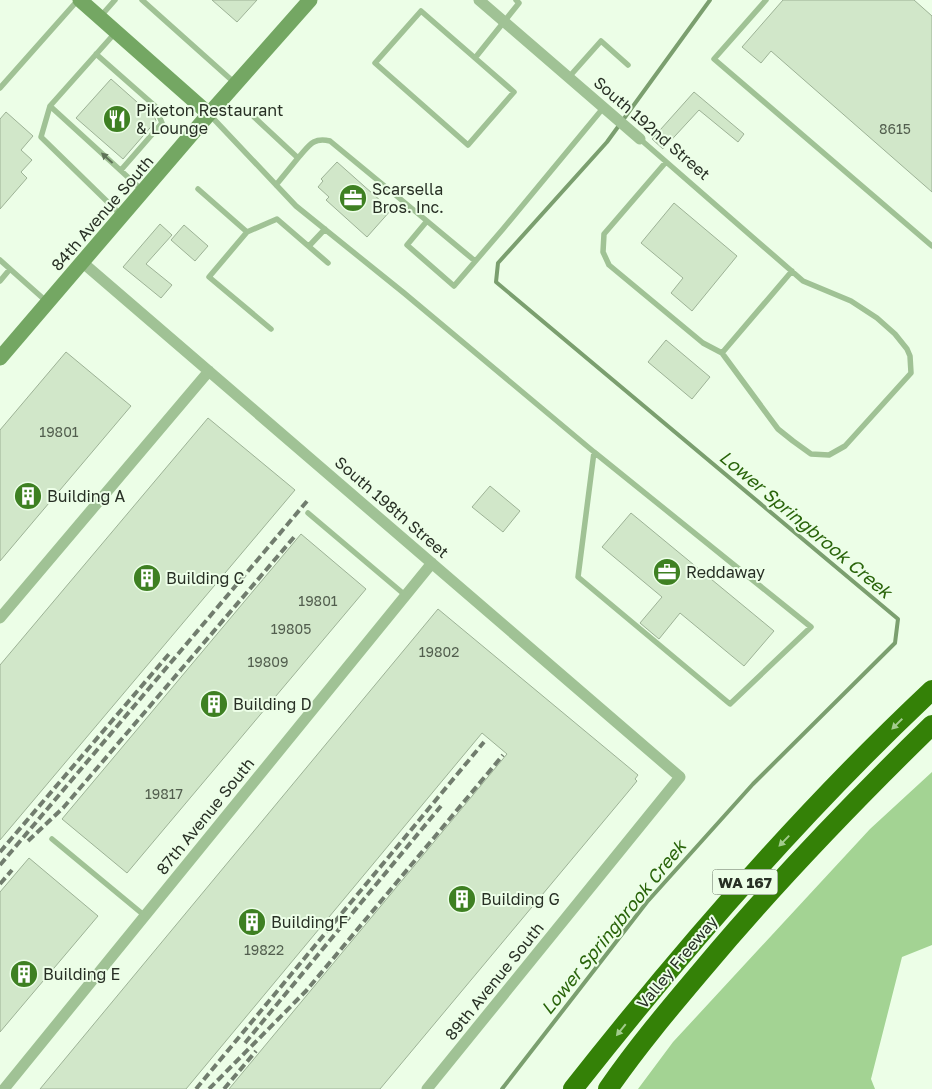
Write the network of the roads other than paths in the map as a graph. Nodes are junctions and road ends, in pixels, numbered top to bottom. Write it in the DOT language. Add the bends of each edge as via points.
graph roads {
  1 [pos="79,0"];
  2 [pos="115,0"];
  3 [pos="142,0"];
  4 [pos="310,0"];
  5 [pos="479,0"];
  6 [pos="516,0"];
  7 [pos="766,0"];
  8 [pos="100,17"];
  9 [pos="504,22"];
  10 [pos="116,31"];
  11 [pos="96,54"];
  12 [pos="475,58"];
  13 [pos="628,65"];
  14 [pos="569,77"];
  15 [pos="236,84"];
  16 [pos="0,88"];
  17 [pos="50,106"];
  18 [pos="607,110"];
  19 [pos="209,114"];
  20 [pos="254,116"];
  21 [pos="640,138"];
  22 [pos="298,158"];
  23 [pos="666,162"];
  24 [pos="120,170"];
  25 [pos="276,185"];
  26 [pos="198,189"];
  27 [pos="143,191"];
  28 [pos="122,216"];
  29 [pos="427,221"];
  30 [pos="325,229"];
  31 [pos="247,232"];
  32 [pos="309,246"];
  33 [pos="932,246"];
  34 [pos="0,260"];
  35 [pos="475,261"];
  36 [pos="82,262"];
  37 [pos="328,263"];
  38 [pos="10,269"];
  39 [pos="792,271"];
  40 [pos="0,281"];
  41 [pos="48,302"];
  42 [pos="271,329"];
  43 [pos="722,353"];
  44 [pos="0,358"];
  45 [pos="209,371"];
  46 [pos="594,452"];
  47 [pos="308,513"];
  48 [pos="432,563"];
  49 [pos="405,595"];
  50 [pos="0,618"];
  51 [pos="932,690"];
  52 [pos="932,725"];
  53 [pos="932,738"];
  54 [pos="680,777"];
  55 [pos="52,838"];
  56 [pos="145,916"];
  57 [pos="4,1089"];
  58 [pos="427,1089"];
  59 [pos="573,1089"];
  60 [pos="608,1089"];
  61 [pos="614,1089"];
  1 -- 8 [label="main road"];
  1 -- 16 [label="lane"];
  2 -- 8 [label="lane"];
  3 -- 15 [label="lane"];
  4 -- 15 [label="main road, 84th Avenue South"];
  5 -- 9 [label="street, South 192nd Street"];
  6 -- 9 [label="lane" via="520,3"];
  7 -- 33 [label="lane" via="714,59"];
  8 -- 10 [label="main road"];
  9 -- 12 [label="lane"];
  9 -- 14 [label="street, South 192nd Street"];
  10 -- 11 [label="lane"];
  10 -- 19 [label="main road"];
  11 -- 17 [label="lane"];
  11 -- 24 [label="lane" via="156,106 162,123"];
  12 -- 12 [label="lane" via="514,92 468,145 375,63 421,11"];
  13 -- 14 [label="lane" via="601,41"];
  14 -- 18 [label="street, South 192nd Street"];
  15 -- 19 [label="main road, 84th Avenue South"];
  24 -- 17 [label="lane, one-way"];
  17 -- 28 [label="lane" via="41,137"];
  18 -- 21 [label="street, South 192nd Street"];
  18 -- 35 [label="lane"];
  19 -- 25 [label="lane"];
  19 -- 27 [label="main road, 84th Avenue South"];
  20 -- 22 [label="lane"];
  21 -- 23 [label="lane, South 192nd Street"];
  22 -- 25 [label="lane"];
  22 -- 29 [label="lane" via="315,140 330,141"];
  23 -- 39 [label="lane, South 192nd Street"];
  23 -- 43 [label="lane" via="604,234 603,252 609,265 703,343"];
  24 -- 27 [label="lane"];
  25 -- 30 [label="lane"];
  26 -- 31 [label="lane"];
  27 -- 28 [label="main road, 84th Avenue South"];
  28 -- 36 [label="main road, 84th Avenue South"];
  29 -- 35 [label="lane"];
  29 -- 35 [label="lane" via="407,245 454,286"];
  30 -- 32 [label="lane"];
  30 -- 46 [label="lane"];
  31 -- 32 [label="lane" via="277,219"];
  31 -- 42 [label="lane" via="209,277"];
  32 -- 37 [label="lane"];
  34 -- 38 [label="lane"];
  36 -- 41 [label="main road, 84th Avenue South"];
  36 -- 45 [label="street, South 198th Street"];
  38 -- 40 [label="lane"];
  38 -- 41 [label="lane"];
  39 -- 43 [label="lane"];
  39 -- 43 [label="lane, South 192nd Street" via="803,281 851,301 877,318 907,349 911,373 845,446 829,455 811,454 778,428"];
  41 -- 44 [label="main road, 84th Avenue South"];
  45 -- 48 [label="street, South 198th Street"];
  45 -- 50 [label="street"];
  46 -- 46 [label="lane" via="578,577 730,704 810,627"];
  47 -- 49 [label="lane"];
  48 -- 49 [label="street, 87th Avenue South"];
  48 -- 54 [label="street, South 198th Street"];
  49 -- 56 [label="street, 87th Avenue South"];
  51 -- 59 [label="highway, Valley Freeway / WA 167, one-way" via="755,870"];
  52 -- 60 [label="highway" via="840,815 751,912 661,1018"];
  53 -- 61 [label="highway, WA 167" via="799,874"];
  54 -- 58 [label="street, 89th Avenue South"];
  55 -- 56 [label="lane"];
  56 -- 57 [label="street, 87th Avenue South"];
}
